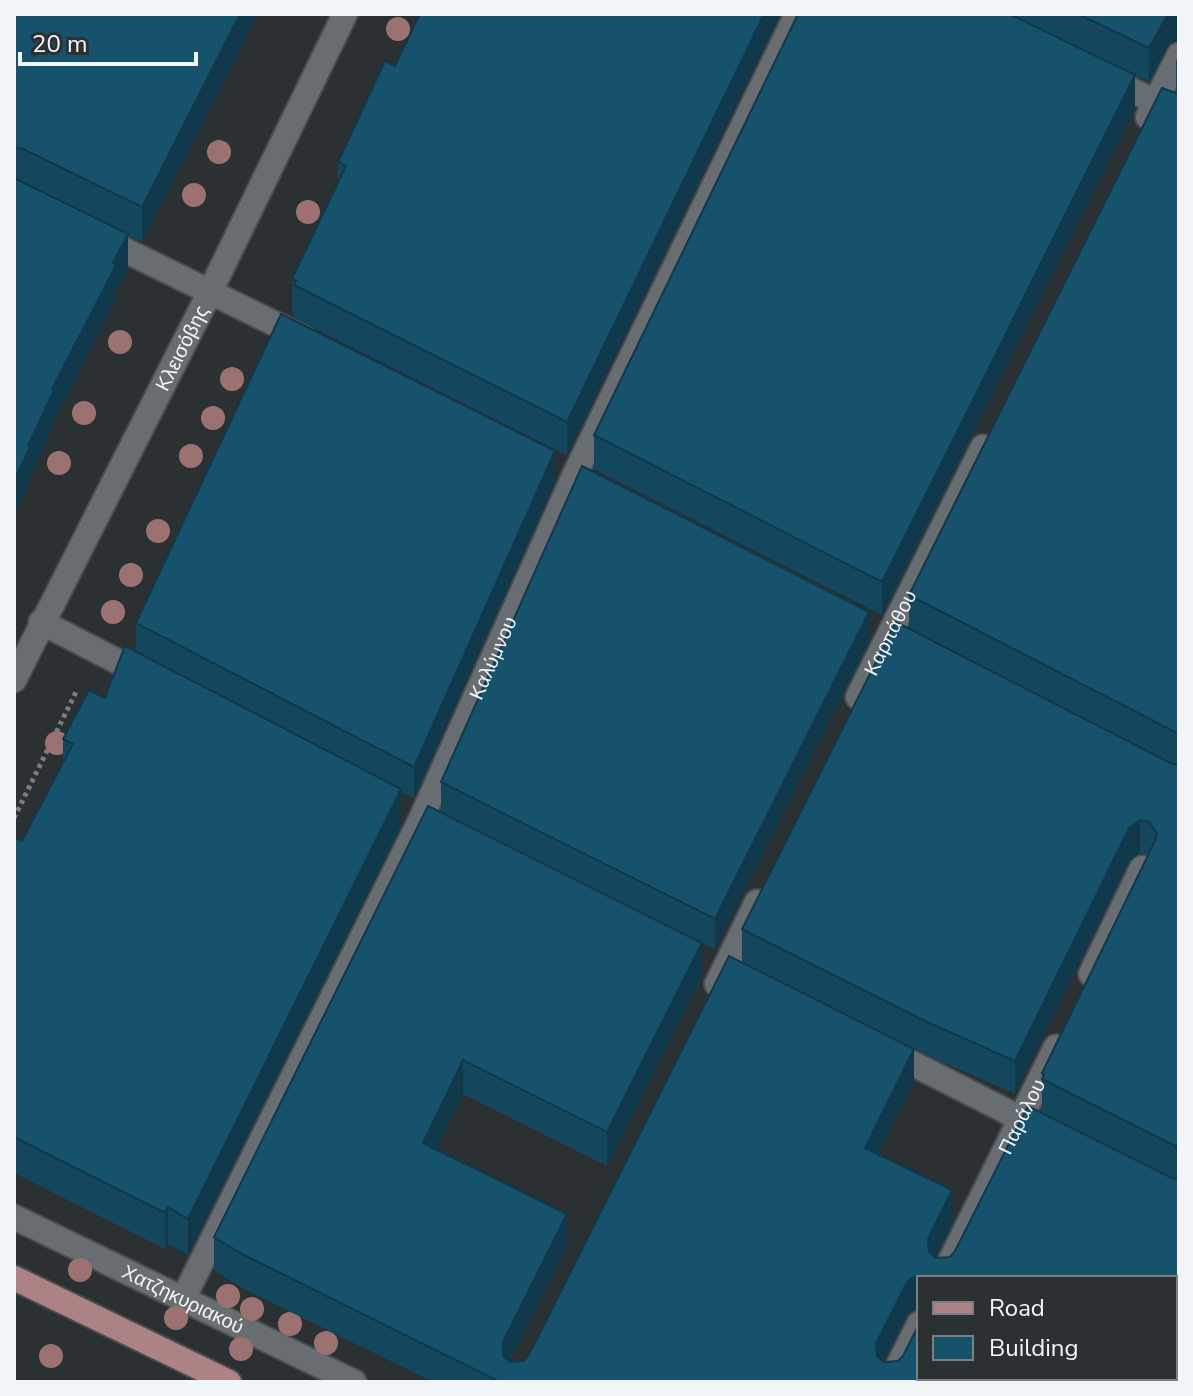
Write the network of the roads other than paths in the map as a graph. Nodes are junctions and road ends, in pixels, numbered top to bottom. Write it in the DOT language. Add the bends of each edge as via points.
graph roads {
  1 [pos="345,14"];
  2 [pos="797,14"];
  3 [pos="1179,55"];
  4 [pos="1086,68"];
  5 [pos="1156,102"];
  6 [pos="1179,113"];
  7 [pos="1135,144"];
  8 [pos="79,228"];
  9 [pos="210,292"];
  10 [pos="327,350"];
  11 [pos="994,425"];
  12 [pos="548,461"];
  13 [pos="575,474"];
  14 [pos="602,488"];
  15 [pos="862,621"];
  16 [pos="41,622"];
  17 [pos="896,638"];
  18 [pos="14,680"];
  19 [pos="168,688"];
  20 [pos="848,718"];
  21 [pos="414,815"];
  22 [pos="449,833"];
  23 [pos="1142,868"];
  24 [pos="766,885"];
  25 [pos="1082,994"];
  26 [pos="703,1011"];
  27 [pos="1068,1021"];
  28 [pos="866,1040"];
  29 [pos="1022,1119"];
  30 [pos="1064,1141"];
  31 [pos="14,1217"];
  32 [pos="943,1276"];
  33 [pos="14,1278"];
  34 [pos="183,1299"];
  35 [pos="917,1328"];
  36 [pos="229,1382"];
  37 [pos="354,1382"];
  38 [pos="890,1382"];
  1 -- 9 [label="street, Κλεισόβης"];
  2 -- 13 [label="street, Καλύμνου"];
  3 -- 5 [label="street"];
  4 -- 5 [label="street"];
  5 -- 6 [label="street"];
  5 -- 7 [label="street"];
  8 -- 9 [label="street"];
  9 -- 10 [label="street"];
  9 -- 16 [label="street, Κλεισόβης"];
  11 -- 17 [label="street, Καρπάθου"];
  12 -- 13 [label="street"];
  13 -- 14 [label="street"];
  13 -- 21 [label="street, Καλύμνου"];
  15 -- 17 [label="street"];
  16 -- 18 [label="street, Κλεισόβης"];
  16 -- 19 [label="street"];
  17 -- 20 [label="street, Καρπάθου"];
  21 -- 22 [label="street"];
  21 -- 34 [label="street, Καλύμνου"];
  23 -- 25 [label="street"];
  24 -- 26 [label="street"];
  27 -- 29 [label="street, Παράλου"];
  28 -- 29 [label="street"];
  29 -- 30 [label="street"];
  29 -- 32 [label="street, Παράλου"];
  31 -- 34 [label="street, Χατζηκυριακού"];
  33 -- 36 [label="main road"];
  34 -- 37 [label="street, Χατζηκυριακού"];
  35 -- 38 [label="street"];
}
